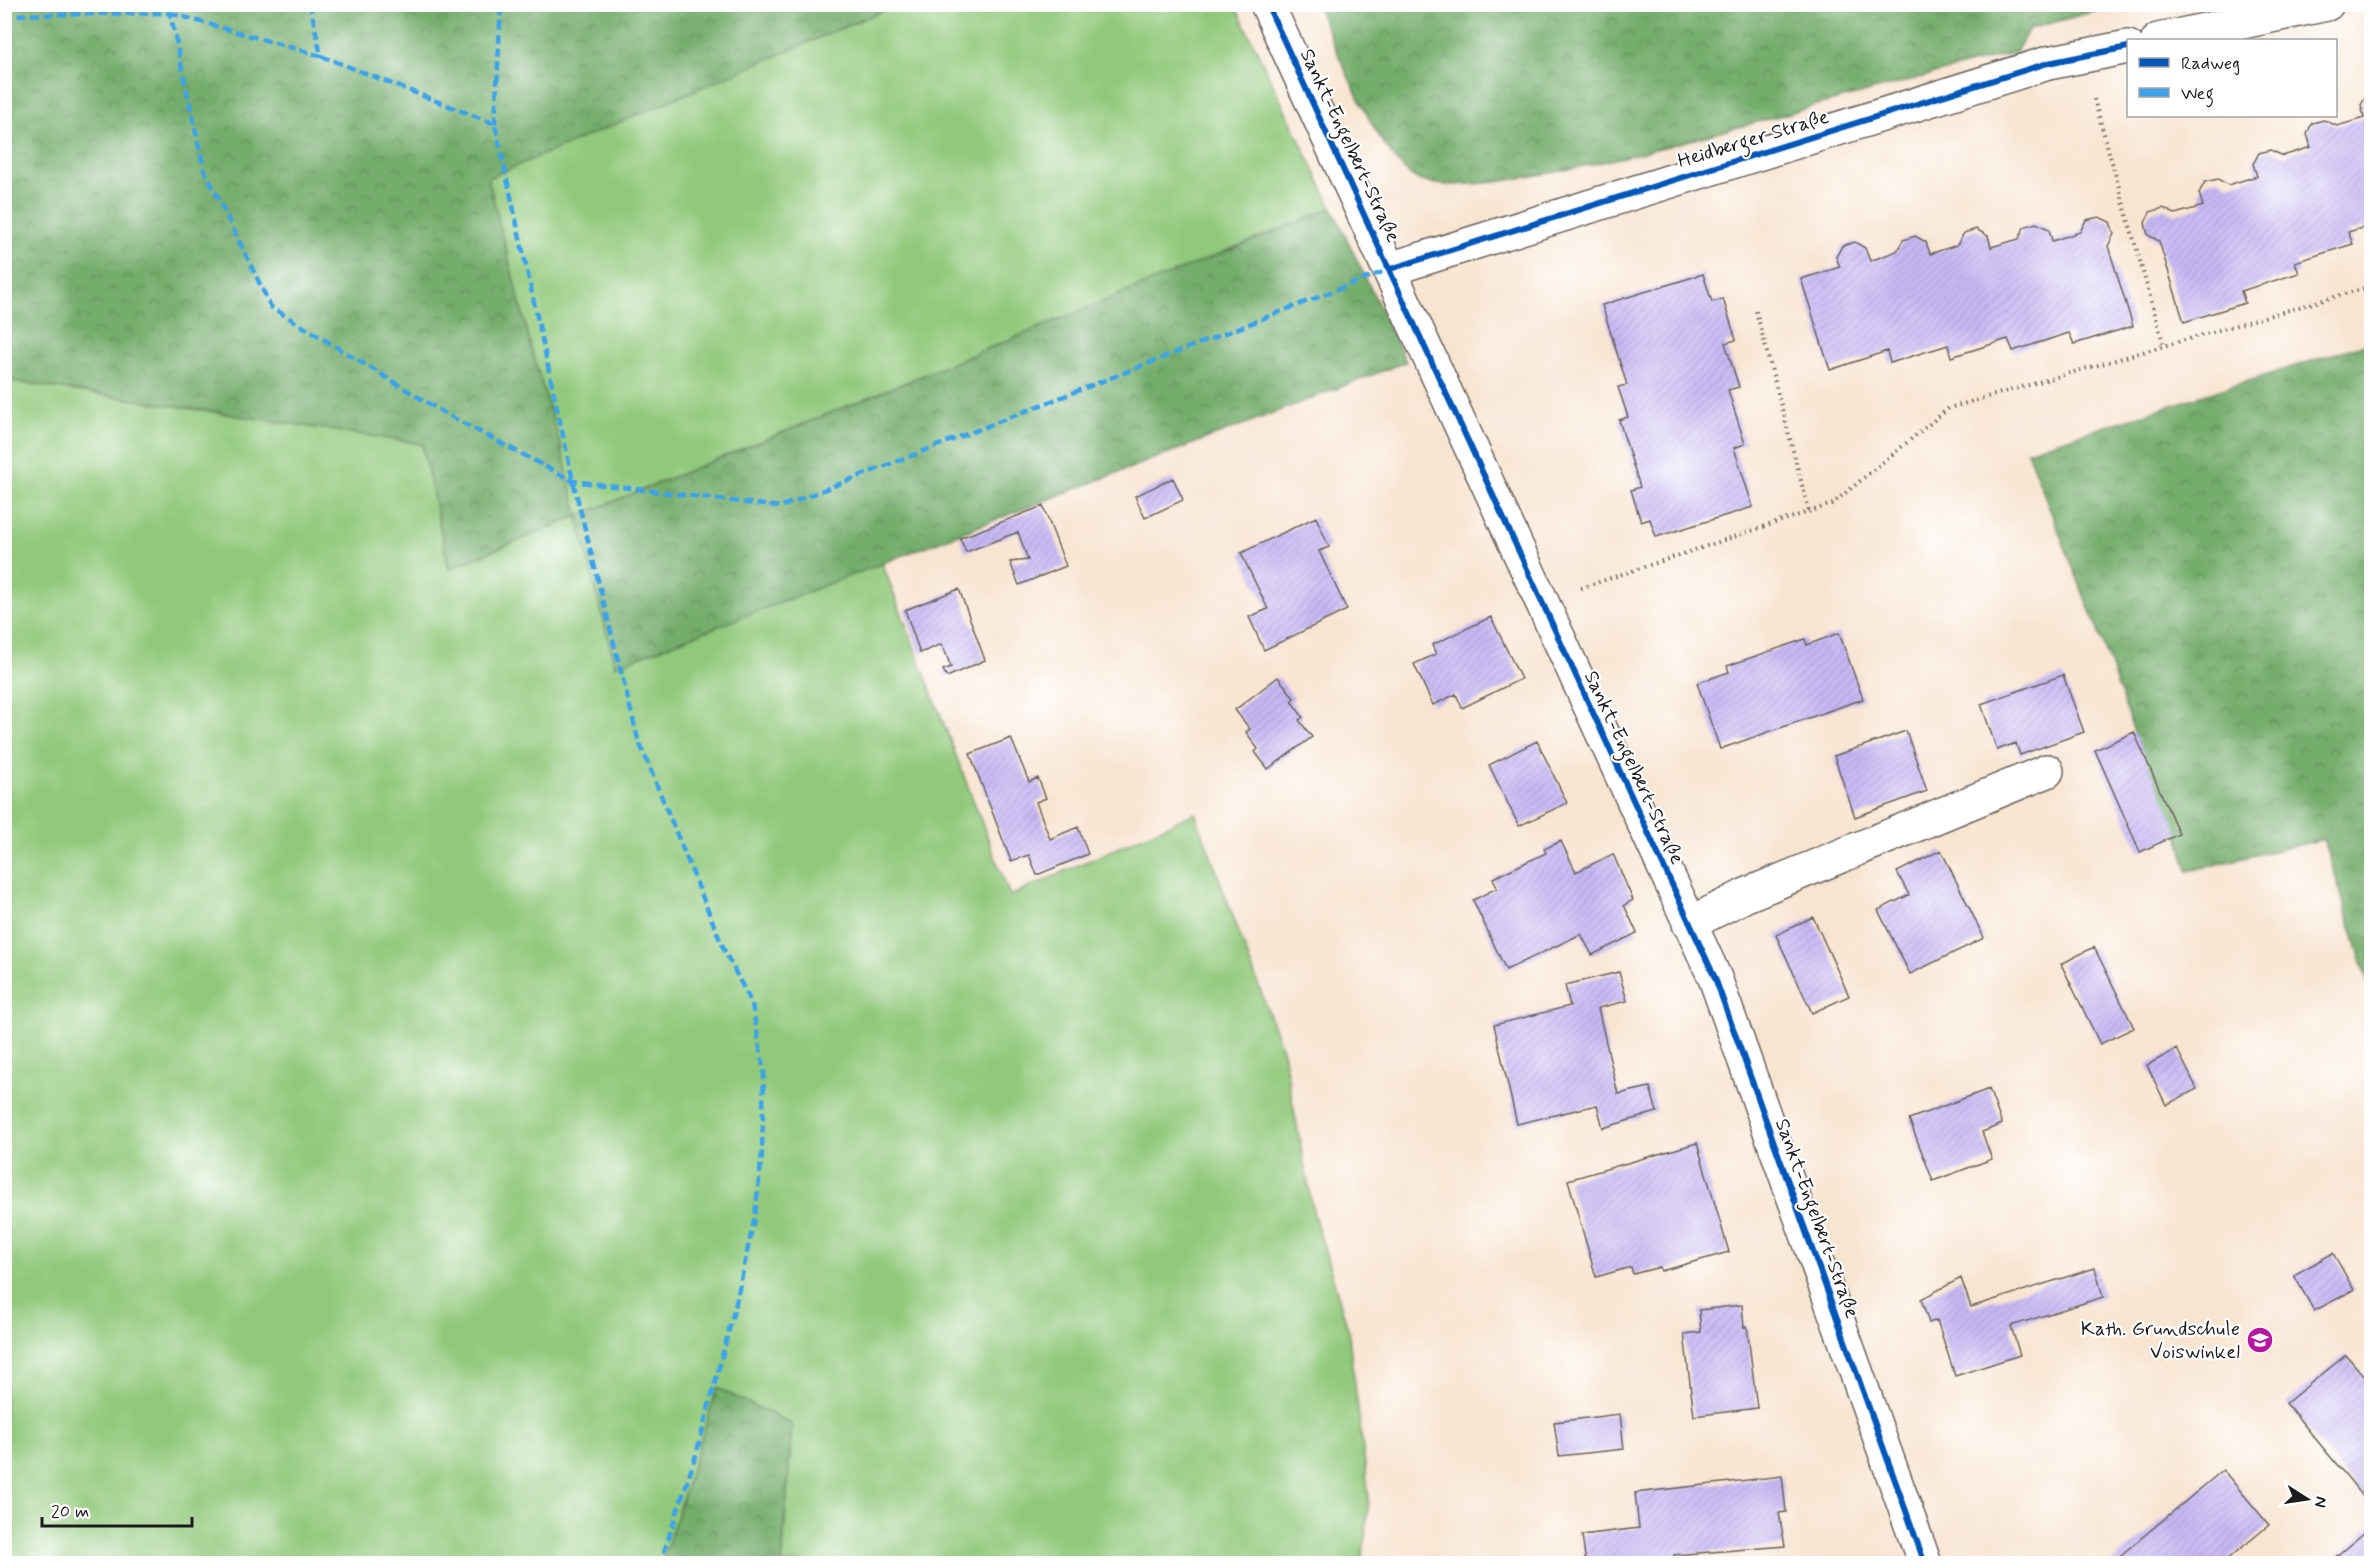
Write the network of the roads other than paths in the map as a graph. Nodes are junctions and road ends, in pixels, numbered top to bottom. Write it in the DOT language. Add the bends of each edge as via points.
graph roads {
  1 [pos="1267,4"];
  2 [pos="2327,4"];
  3 [pos="2163,39"];
  4 [pos="2127,47"];
  5 [pos="1390,269"];
  6 [pos="2047,771"];
  7 [pos="1689,924"];
  8 [pos="1925,1563"];
  1 -- 5 [label="street, Sankt-Engelbert-Straße"];
  2 -- 3 [label="street"];
  4 -- 5 [label="street, Heidberger Straße" via="2048,63"];
  5 -- 7 [label="street, Sankt-Engelbert-Straße"];
  6 -- 7 [label="street" via="1746,895"];
  7 -- 8 [label="street, Sankt-Engelbert-Straße" via="1714,978"];
}
